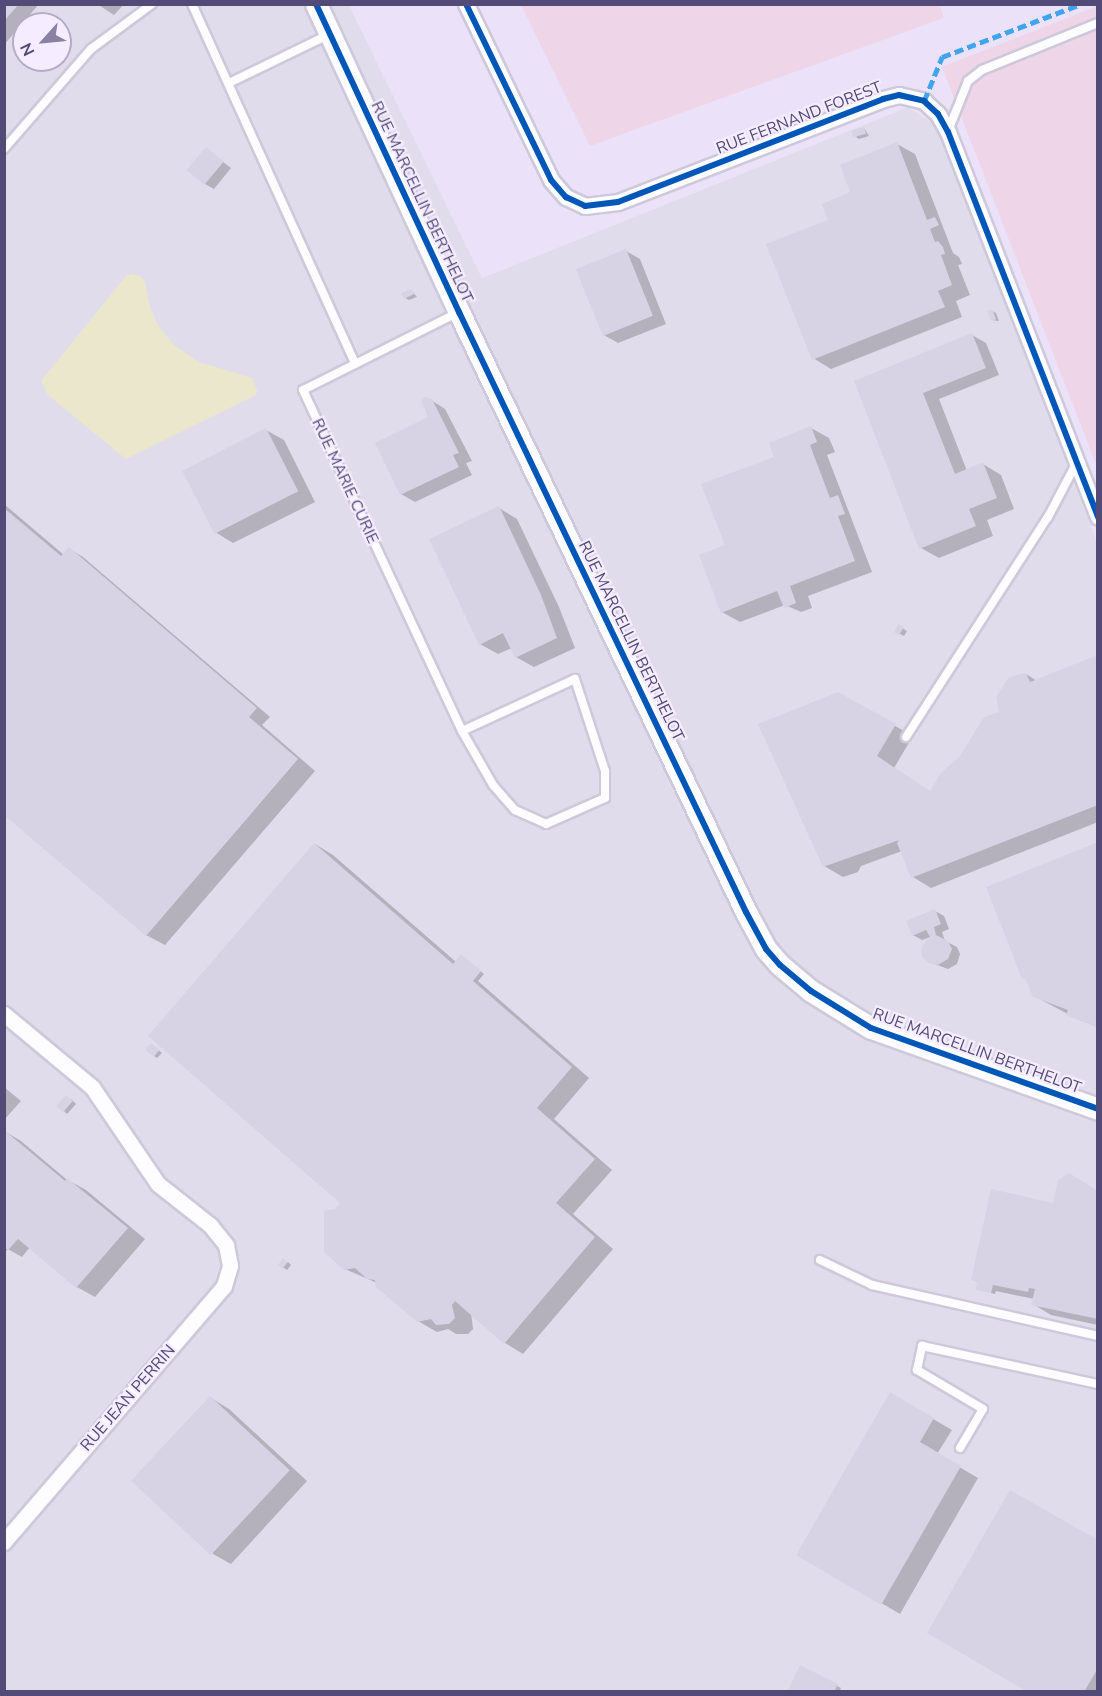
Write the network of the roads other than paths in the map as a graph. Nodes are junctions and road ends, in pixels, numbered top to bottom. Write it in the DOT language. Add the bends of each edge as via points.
graph roads {
  1 [pos="152,4"];
  2 [pos="192,4"];
  3 [pos="316,4"];
  4 [pos="466,4"];
  5 [pos="1098,23"];
  6 [pos="330,34"];
  7 [pos="229,83"];
  8 [pos="948,132"];
  9 [pos="4,149"];
  10 [pos="459,312"];
  11 [pos="355,364"];
  12 [pos="1077,463"];
  13 [pos="1098,517"];
  14 [pos="462,731"];
  15 [pos="906,737"];
  16 [pos="4,1014"];
  17 [pos="1098,1109"];
  18 [pos="820,1260"];
  19 [pos="1098,1336"];
  20 [pos="1098,1384"];
  21 [pos="960,1449"];
  22 [pos="4,1542"];
  1 -- 9 [label="lane" via="92,49"];
  2 -- 7 [label="lane"];
  3 -- 6 [label="street, RUE MARCELLIN BERTHELOT"];
  4 -- 8 [label="street, RUE FERNAND FOREST" via="551,180 566,197 585,206 618,202 899,95 924,101 938,114"];
  5 -- 8 [label="lane" via="982,70 968,81"];
  6 -- 7 [label="lane"];
  6 -- 10 [label="street, RUE MARCELLIN BERTHELOT"];
  7 -- 11 [label="lane"];
  8 -- 12 [label="street, RUE FERNAND FOREST"];
  10 -- 11 [label="lane, RUE MARIE CURIE"];
  10 -- 17 [label="street, RUE MARCELLIN BERTHELOT" via="766,949 811,991 870,1028"];
  11 -- 14 [label="lane, RUE MARIE CURIE" via="303,390"];
  12 -- 13 [label="street, RUE FERNAND FOREST"];
  12 -- 15 [label="lane" via="1048,517"];
  14 -- 14 [label="lane" via="493,785 515,810 546,824 605,798 605,771 576,679"];
  16 -- 22 [label="street, RUE JEAN PERRIN" via="92,1087 158,1184 210,1225 226,1245 230,1266 224,1286"];
  18 -- 19 [label="lane" via="872,1285"];
  20 -- 21 [label="lane" via="922,1346 917,1370 983,1409"];
}
